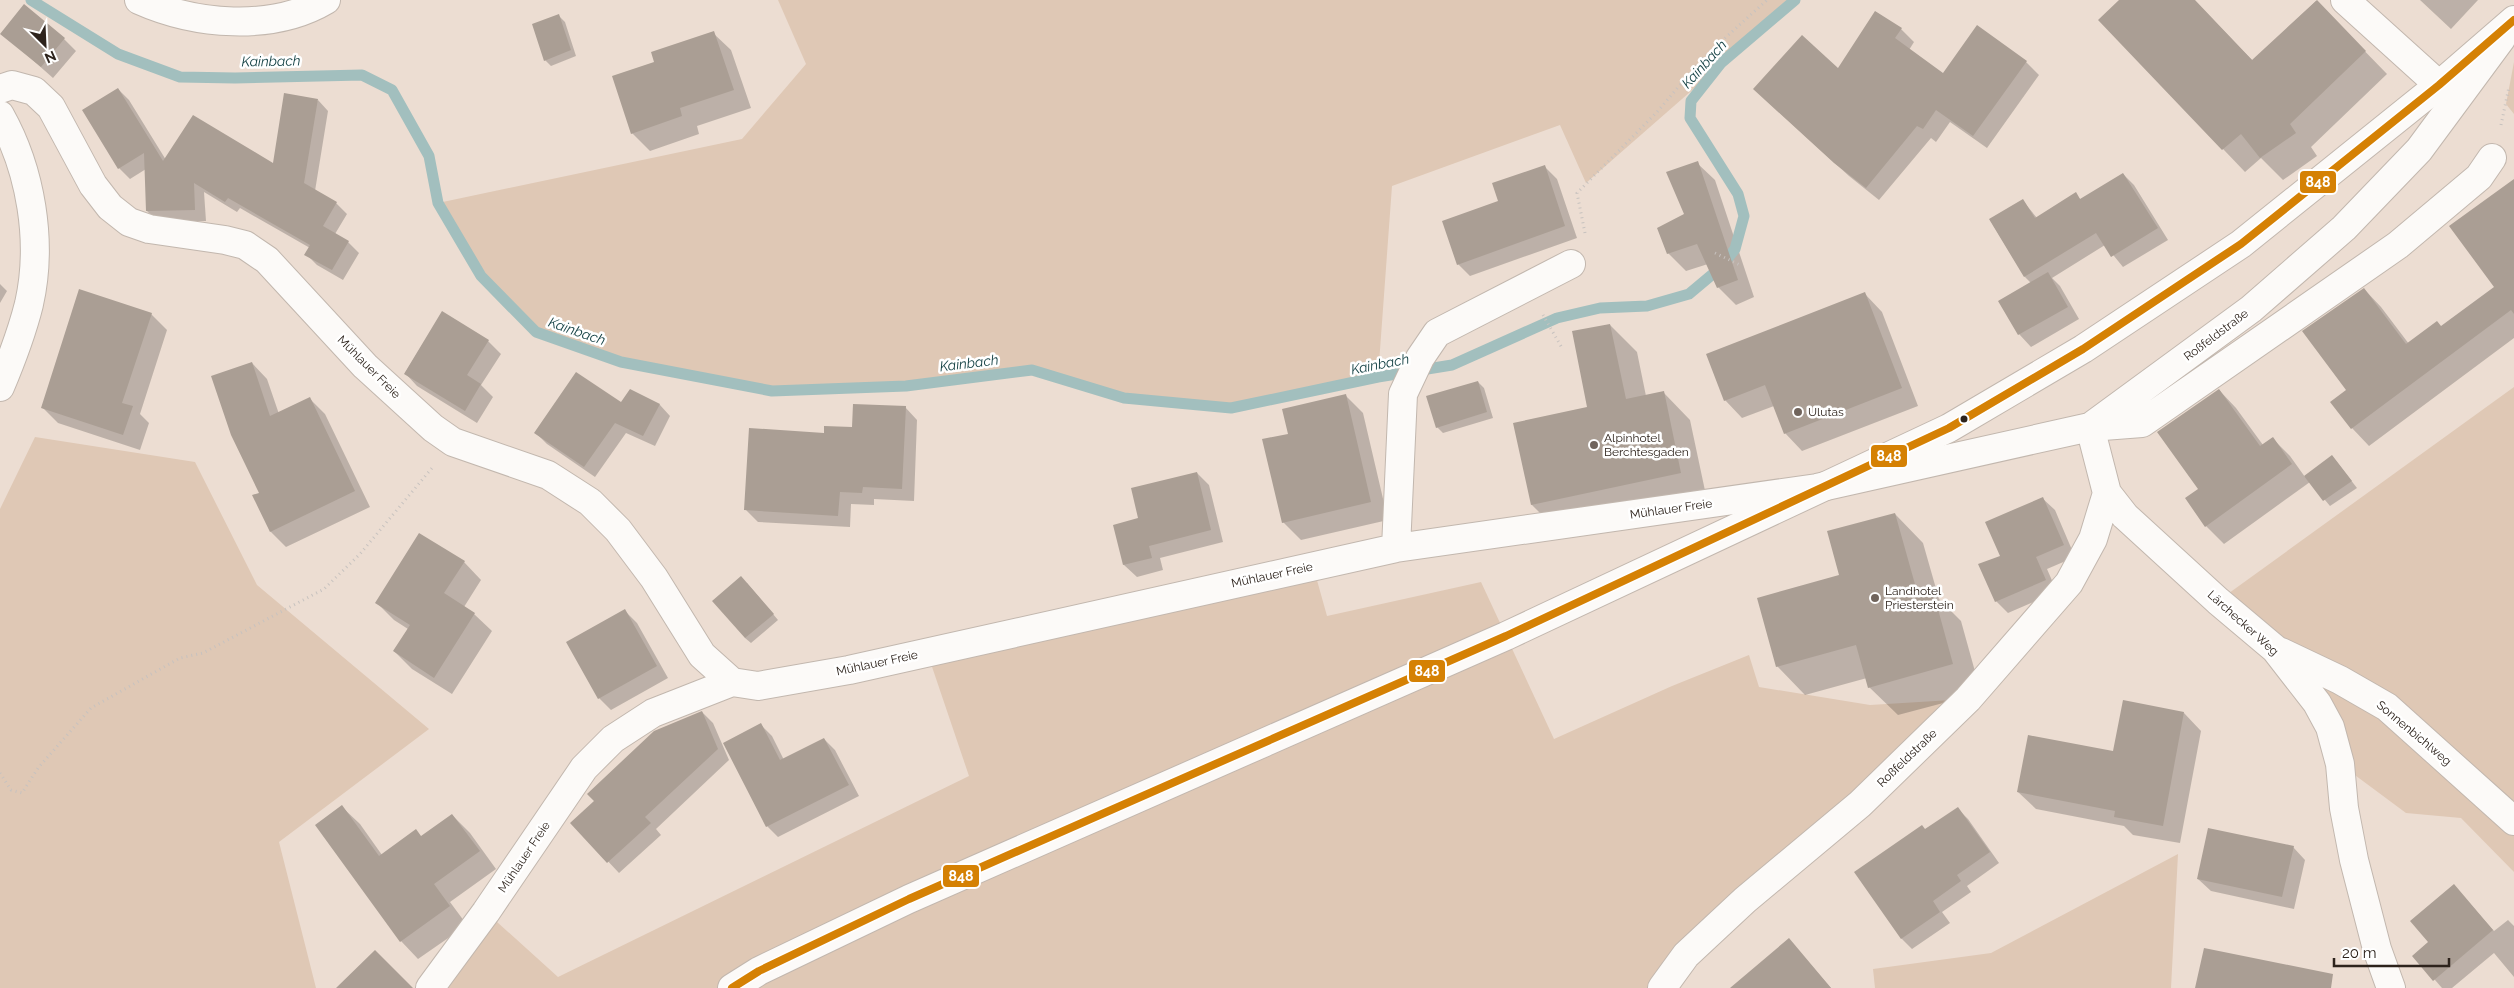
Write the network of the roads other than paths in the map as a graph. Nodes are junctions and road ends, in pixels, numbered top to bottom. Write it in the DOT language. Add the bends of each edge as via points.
graph roads {
  1 [pos="139,0"];
  2 [pos="326,0"];
  3 [pos="2345,0"];
  4 [pos="2514,21"];
  5 [pos="2438,85"];
  6 [pos="0,89"];
  7 [pos="0,115"];
  8 [pos="2492,158"];
  9 [pos="1571,264"];
  10 [pos="0,387"];
  11 [pos="2090,427"];
  12 [pos="1817,488"];
  13 [pos="2107,493"];
  14 [pos="1396,548"];
  15 [pos="2275,649"];
  16 [pos="732,682"];
  17 [pos="2514,821"];
  18 [pos="430,988"];
  19 [pos="732,988"];
  20 [pos="1662,988"];
  21 [pos="2391,988"];
  1 -- 2 [label="street" via="194,18 238,21 278,18"];
  3 -- 5 [label="street"];
  4 -- 5 [label="street, Roßfeldstraße"];
  4 -- 11 [label="street, Roßfeldstraße" via="2419,150 2344,228 2251,309"];
  5 -- 12 [label="street, Roßfeldstraße" via="2241,244 2083,350 1949,428"];
  6 -- 16 [label="street, Mühlauer Freie" via="12,85 34,91 51,107 93,185 110,207 129,222 149,229 245,245 267,260 365,366 433,428 453,442 548,475 590,502 618,530 654,578 702,655"];
  7 -- 10 [label="street" via="24,173 33,223 34,261 29,304"];
  8 -- 11 [label="street" via="2479,177 2398,245 2142,423"];
  9 -- 14 [label="street" via="1437,333 1420,358 1403,394"];
  11 -- 12 [label="street, Roßfeldstraße"];
  11 -- 13 [label="street, Lärchecker Weg"];
  12 -- 14 [label="street, Mühlauer Freie"];
  12 -- 19 [label="street, Roßfeldstraße" via="1506,636 909,899 759,971"];
  13 -- 15 [label="street, Lärchecker Weg" via="2125,516"];
  13 -- 20 [label="street, Roßfeldstraße" via="2093,539 2069,584 1968,698 1860,804 1745,900 1686,955"];
  14 -- 16 [label="street, Mühlauer Freie" via="849,670 758,686"];
  15 -- 17 [label="street, Sonnenbichlweg" via="2387,707"];
  15 -- 21 [label="street, Lärchecker Weg" via="2318,703 2330,726 2340,764 2354,860"];
  16 -- 18 [label="street, Mühlauer Freie" via="653,713 613,739 584,768"];
}
